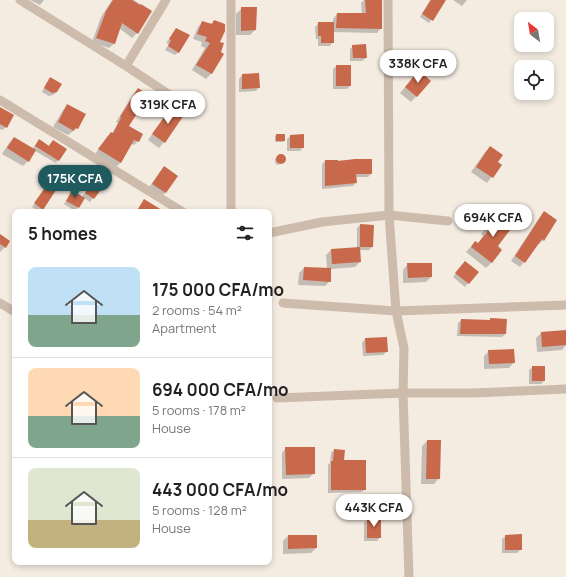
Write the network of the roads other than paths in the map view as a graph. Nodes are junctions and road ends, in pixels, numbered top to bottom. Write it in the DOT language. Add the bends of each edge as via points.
graph roads {
  1 [pos="20,0"];
  2 [pos="166,0"];
  3 [pos="232,0"];
  4 [pos="388,0"];
  5 [pos="126,66"];
  6 [pos="0,100"];
  7 [pos="191,109"];
  8 [pos="178,209"];
  9 [pos="231,209"];
  10 [pos="389,215"];
  11 [pos="448,221"];
  12 [pos="272,233"];
  13 [pos="0,303"];
  14 [pos="283,303"];
  15 [pos="566,305"];
  16 [pos="12,310"];
  17 [pos="396,311"];
  18 [pos="566,390"];
  19 [pos="404,392"];
  20 [pos="277,398"];
  21 [pos="409,577"];
  1 -- 5 [label="street"];
  2 -- 5 [label="street"];
  3 -- 9 [label="street"];
  4 -- 10 [label="street"];
  5 -- 7 [label="street"];
  6 -- 8 [label="street"];
  10 -- 11 [label="street"];
  10 -- 12 [label="street" via="322,222"];
  10 -- 17 [label="street"];
  13 -- 16 [label="street"];
  14 -- 17 [label="street"];
  15 -- 17 [label="street"];
  17 -- 19 [label="street" via="404,348"];
  18 -- 19 [label="street"];
  19 -- 20 [label="street"];
  19 -- 21 [label="street"];
}
